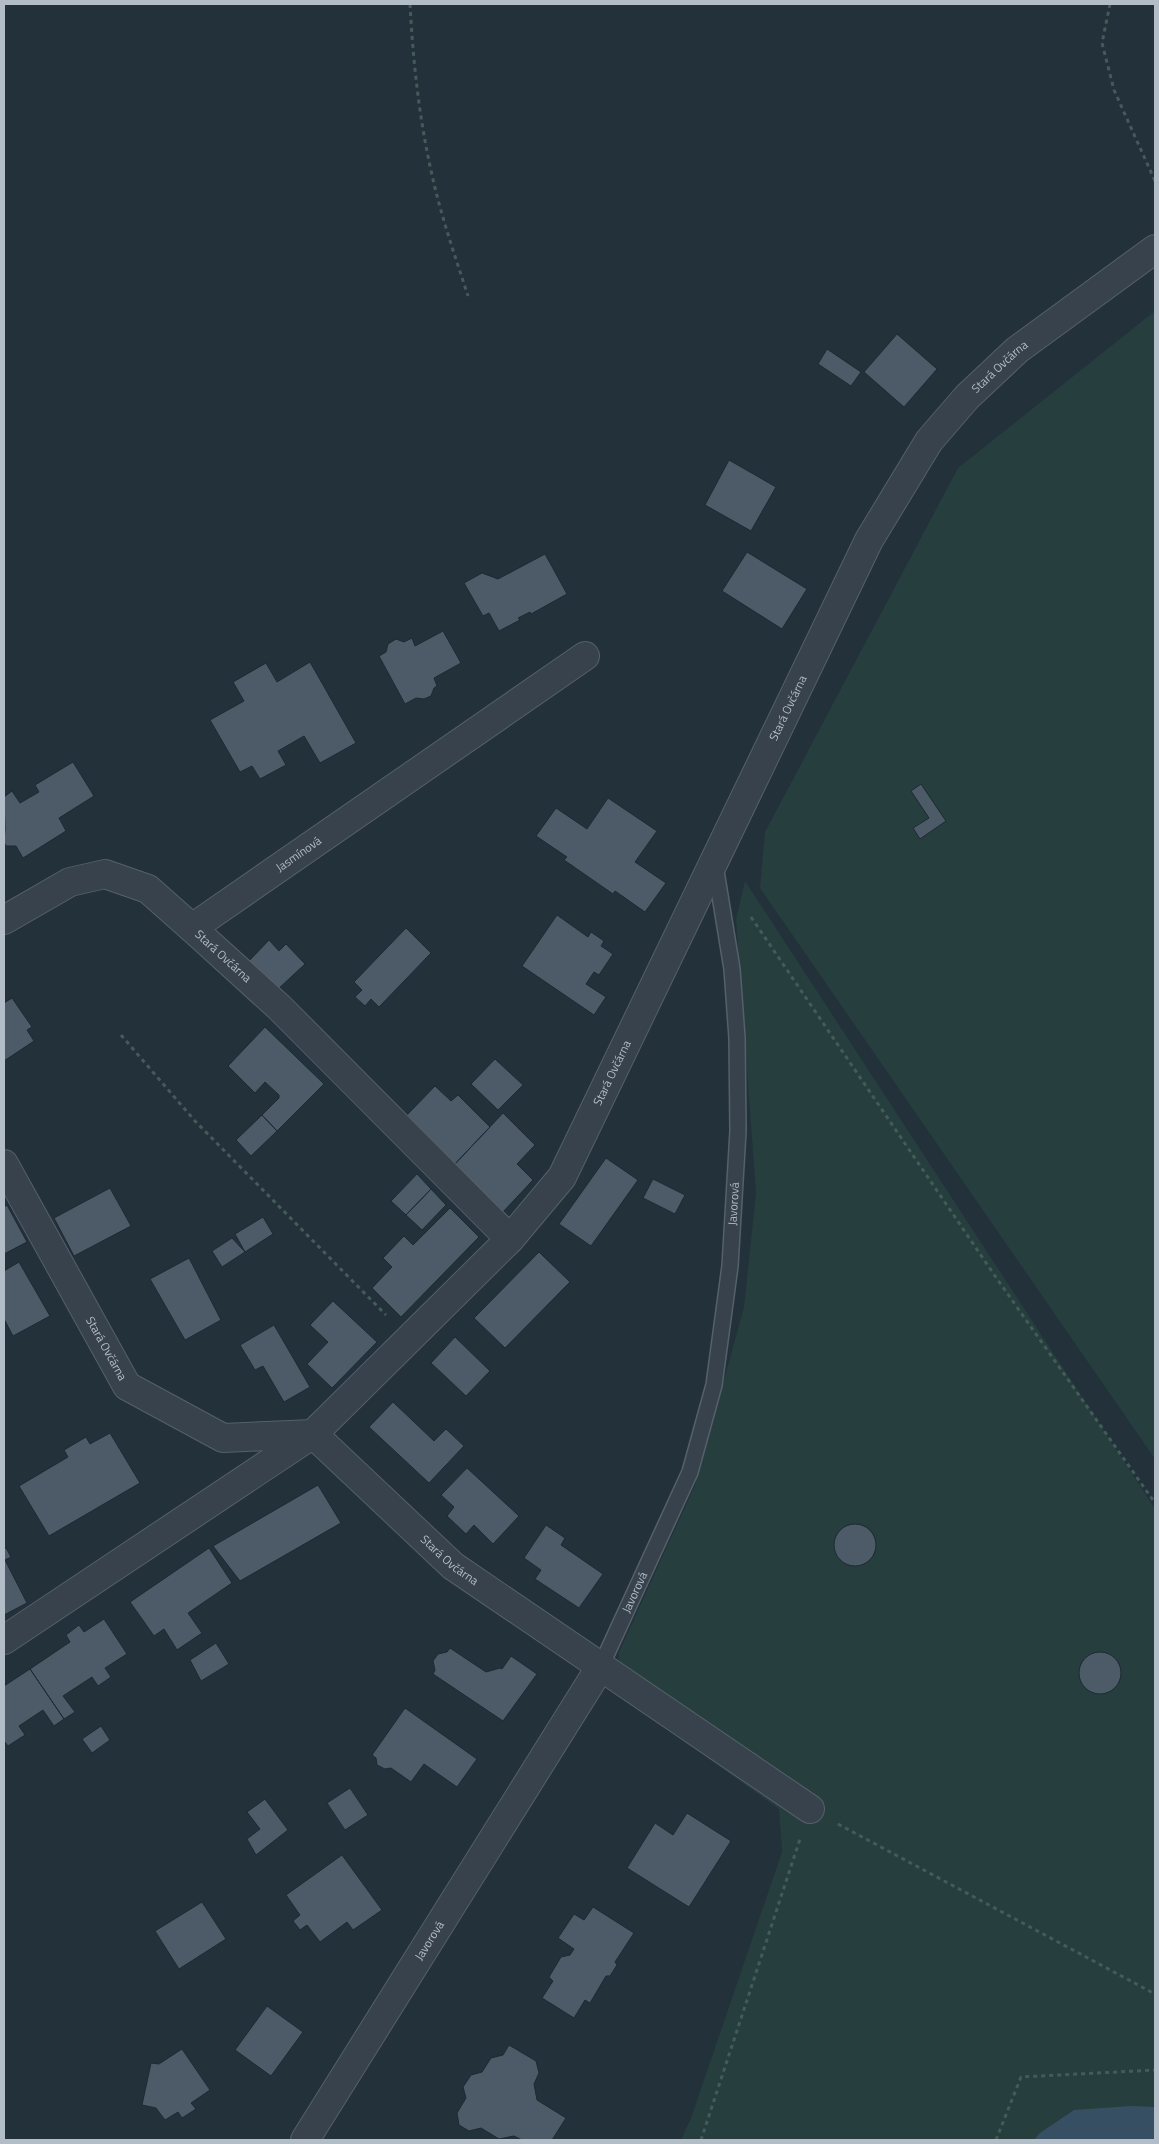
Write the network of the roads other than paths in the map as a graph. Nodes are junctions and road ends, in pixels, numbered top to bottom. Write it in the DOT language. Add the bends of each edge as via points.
graph roads {
  1 [pos="1155,249"];
  2 [pos="585,656"];
  3 [pos="714,862"];
  4 [pos="4,920"];
  5 [pos="192,928"];
  6 [pos="4,1164"];
  7 [pos="510,1239"];
  8 [pos="313,1434"];
  9 [pos="4,1640"];
  10 [pos="601,1666"];
  11 [pos="810,1809"];
  12 [pos="305,2140"];
  1 -- 3 [label="street, Stará Ovčárna" via="1017,350 967,397 929,441 869,540"];
  2 -- 5 [label="street, Jasmínová"];
  3 -- 7 [label="street, Stará Ovčárna" via="562,1178"];
  3 -- 10 [label="lane, Javorová" via="732,969 738,1131 730,1266 714,1385 690,1472"];
  4 -- 5 [label="street" via="70,882 105,874 148,889"];
  5 -- 7 [label="street, Stará Ovčárna" via="279,1007"];
  6 -- 8 [label="street, Stará Ovčárna" via="127,1386 222,1438"];
  7 -- 8 [label="street, Stará Ovčárna"];
  8 -- 9 [label="street, Stará Ovčárna"];
  8 -- 10 [label="street, Stará Ovčárna" via="453,1566"];
  10 -- 11 [label="street, Stará Ovčárna"];
  10 -- 12 [label="street, Javorová"];
}
